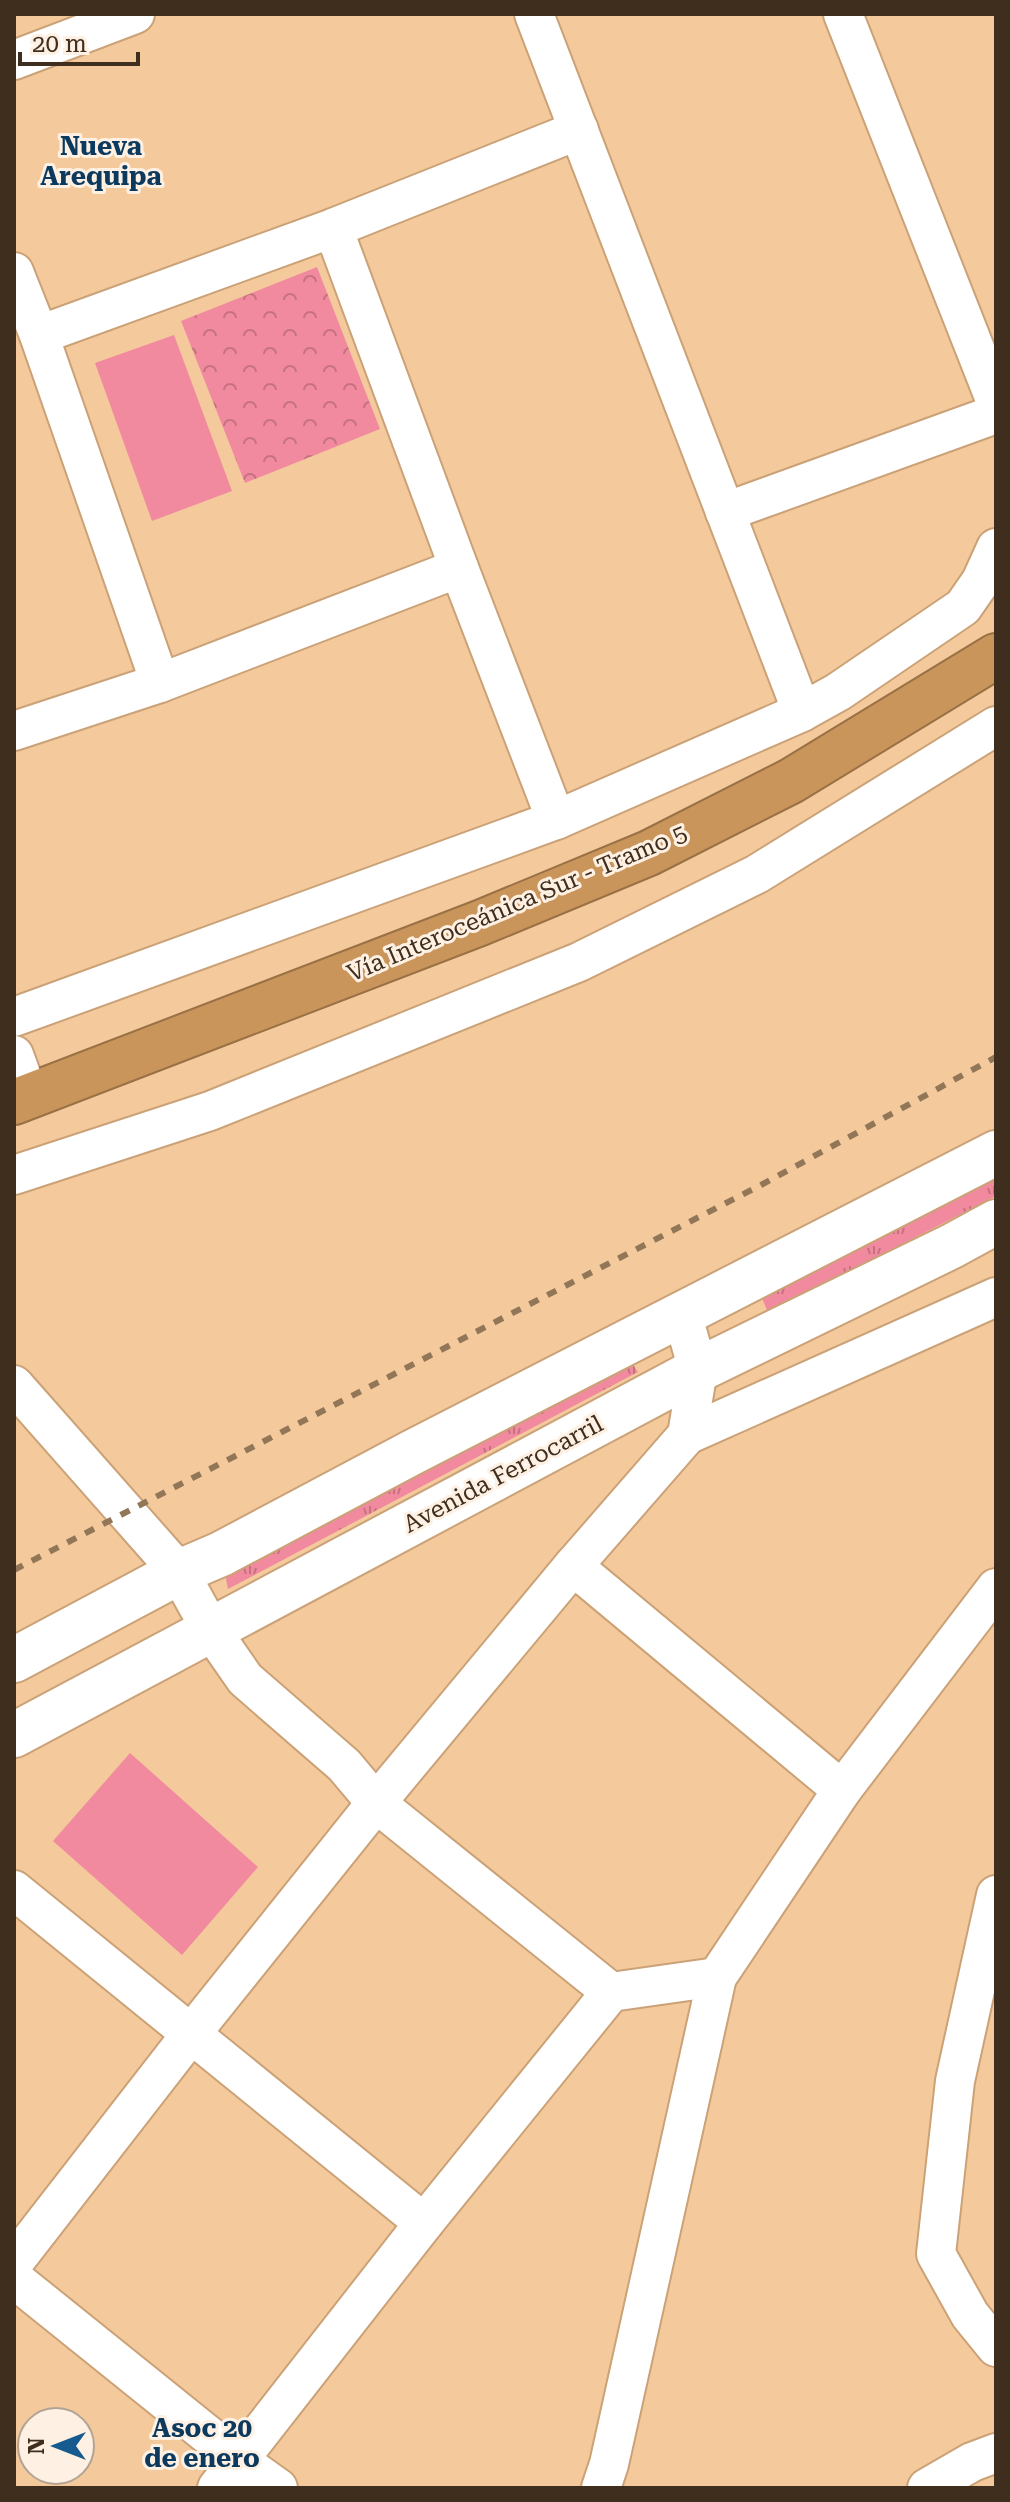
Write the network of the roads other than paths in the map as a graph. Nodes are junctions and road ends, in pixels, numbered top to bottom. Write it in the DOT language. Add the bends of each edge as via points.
graph roads {
  1 [pos="135,14"];
  2 [pos="534,14"];
  3 [pos="843,14"];
  4 [pos="14,60"];
  5 [pos="579,130"];
  6 [pos="333,228"];
  7 [pos="14,272"];
  8 [pos="39,335"];
  9 [pos="996,402"];
  10 [pos="996,414"];
  11 [pos="725,512"];
  12 [pos="996,548"];
  13 [pos="459,568"];
  14 [pos="996,656"];
  15 [pos="160,683"];
  16 [pos="802,712"];
  17 [pos="996,726"];
  18 [pos="14,731"];
  19 [pos="556,820"];
  20 [pos="14,1017"];
  21 [pos="14,1055"];
  22 [pos="21,1099"];
  23 [pos="996,1153"];
  24 [pos="14,1175"];
  25 [pos="996,1222"];
  26 [pos="996,1297"];
  27 [pos="682,1313"];
  28 [pos="698,1370"];
  29 [pos="14,1385"];
  30 [pos="687,1435"];
  31 [pos="573,1566"];
  32 [pos="179,1572"];
  33 [pos="996,1588"];
  34 [pos="211,1630"];
  35 [pos="14,1660"];
  36 [pos="14,1735"];
  37 [pos="842,1790"];
  38 [pos="376,1803"];
  39 [pos="14,1890"];
  40 [pos="996,1895"];
  41 [pos="717,1977"];
  42 [pos="611,1992"];
  43 [pos="191,2034"];
  44 [pos="424,2223"];
  45 [pos="14,2262"];
  46 [pos="14,2279"];
  47 [pos="996,2347"];
  48 [pos="996,2453"];
  49 [pos="228,2474"];
  50 [pos="278,2488"];
  51 [pos="601,2488"];
  52 [pos="927,2488"];
  1 -- 4 [label="street"];
  2 -- 5 [label="street"];
  3 -- 9 [label="street"];
  5 -- 6 [label="street"];
  5 -- 11 [label="street"];
  6 -- 8 [label="street"];
  6 -- 13 [label="street"];
  7 -- 8 [label="street"];
  8 -- 15 [label="street"];
  10 -- 11 [label="street"];
  11 -- 16 [label="street"];
  12 -- 16 [label="street" via="963,607"];
  13 -- 15 [label="street"];
  13 -- 19 [label="street"];
  14 -- 22 [label="highway, Vía Interoceánica Sur - Tramo 5" via="791,781 649,853"];
  15 -- 18 [label="street"];
  16 -- 19 [label="street"];
  17 -- 24 [label="street" via="757,874 579,962 210,1111"];
  19 -- 20 [label="street"];
  21 -- 22 [label="street"];
  23 -- 27 [label="main road"];
  25 -- 28 [label="main road, Avenida Ferrocarril"];
  26 -- 30 [label="street"];
  27 -- 28 [label="street"];
  27 -- 32 [label="main road"];
  28 -- 30 [label="street"];
  28 -- 34 [label="main road, Avenida Ferrocarril"];
  29 -- 32 [label="street"];
  30 -- 31 [label="street"];
  31 -- 37 [label="street"];
  31 -- 38 [label="street"];
  32 -- 34 [label="street"];
  32 -- 35 [label="main road"];
  33 -- 37 [label="street"];
  34 -- 36 [label="main road, Avenida Ferrocarril"];
  34 -- 38 [label="street" via="245,1679 344,1765"];
  37 -- 41 [label="street"];
  38 -- 42 [label="street"];
  38 -- 43 [label="street"];
  39 -- 43 [label="street"];
  40 -- 47 [label="street" via="955,2081 936,2254 970,2315"];
  41 -- 42 [label="street"];
  41 -- 51 [label="street"];
  42 -- 44 [label="street"];
  43 -- 44 [label="street"];
  43 -- 45 [label="street"];
  44 -- 49 [label="street"];
  46 -- 49 [label="street"];
  48 -- 52 [label="street"];
  49 -- 50 [label="street"];
}
